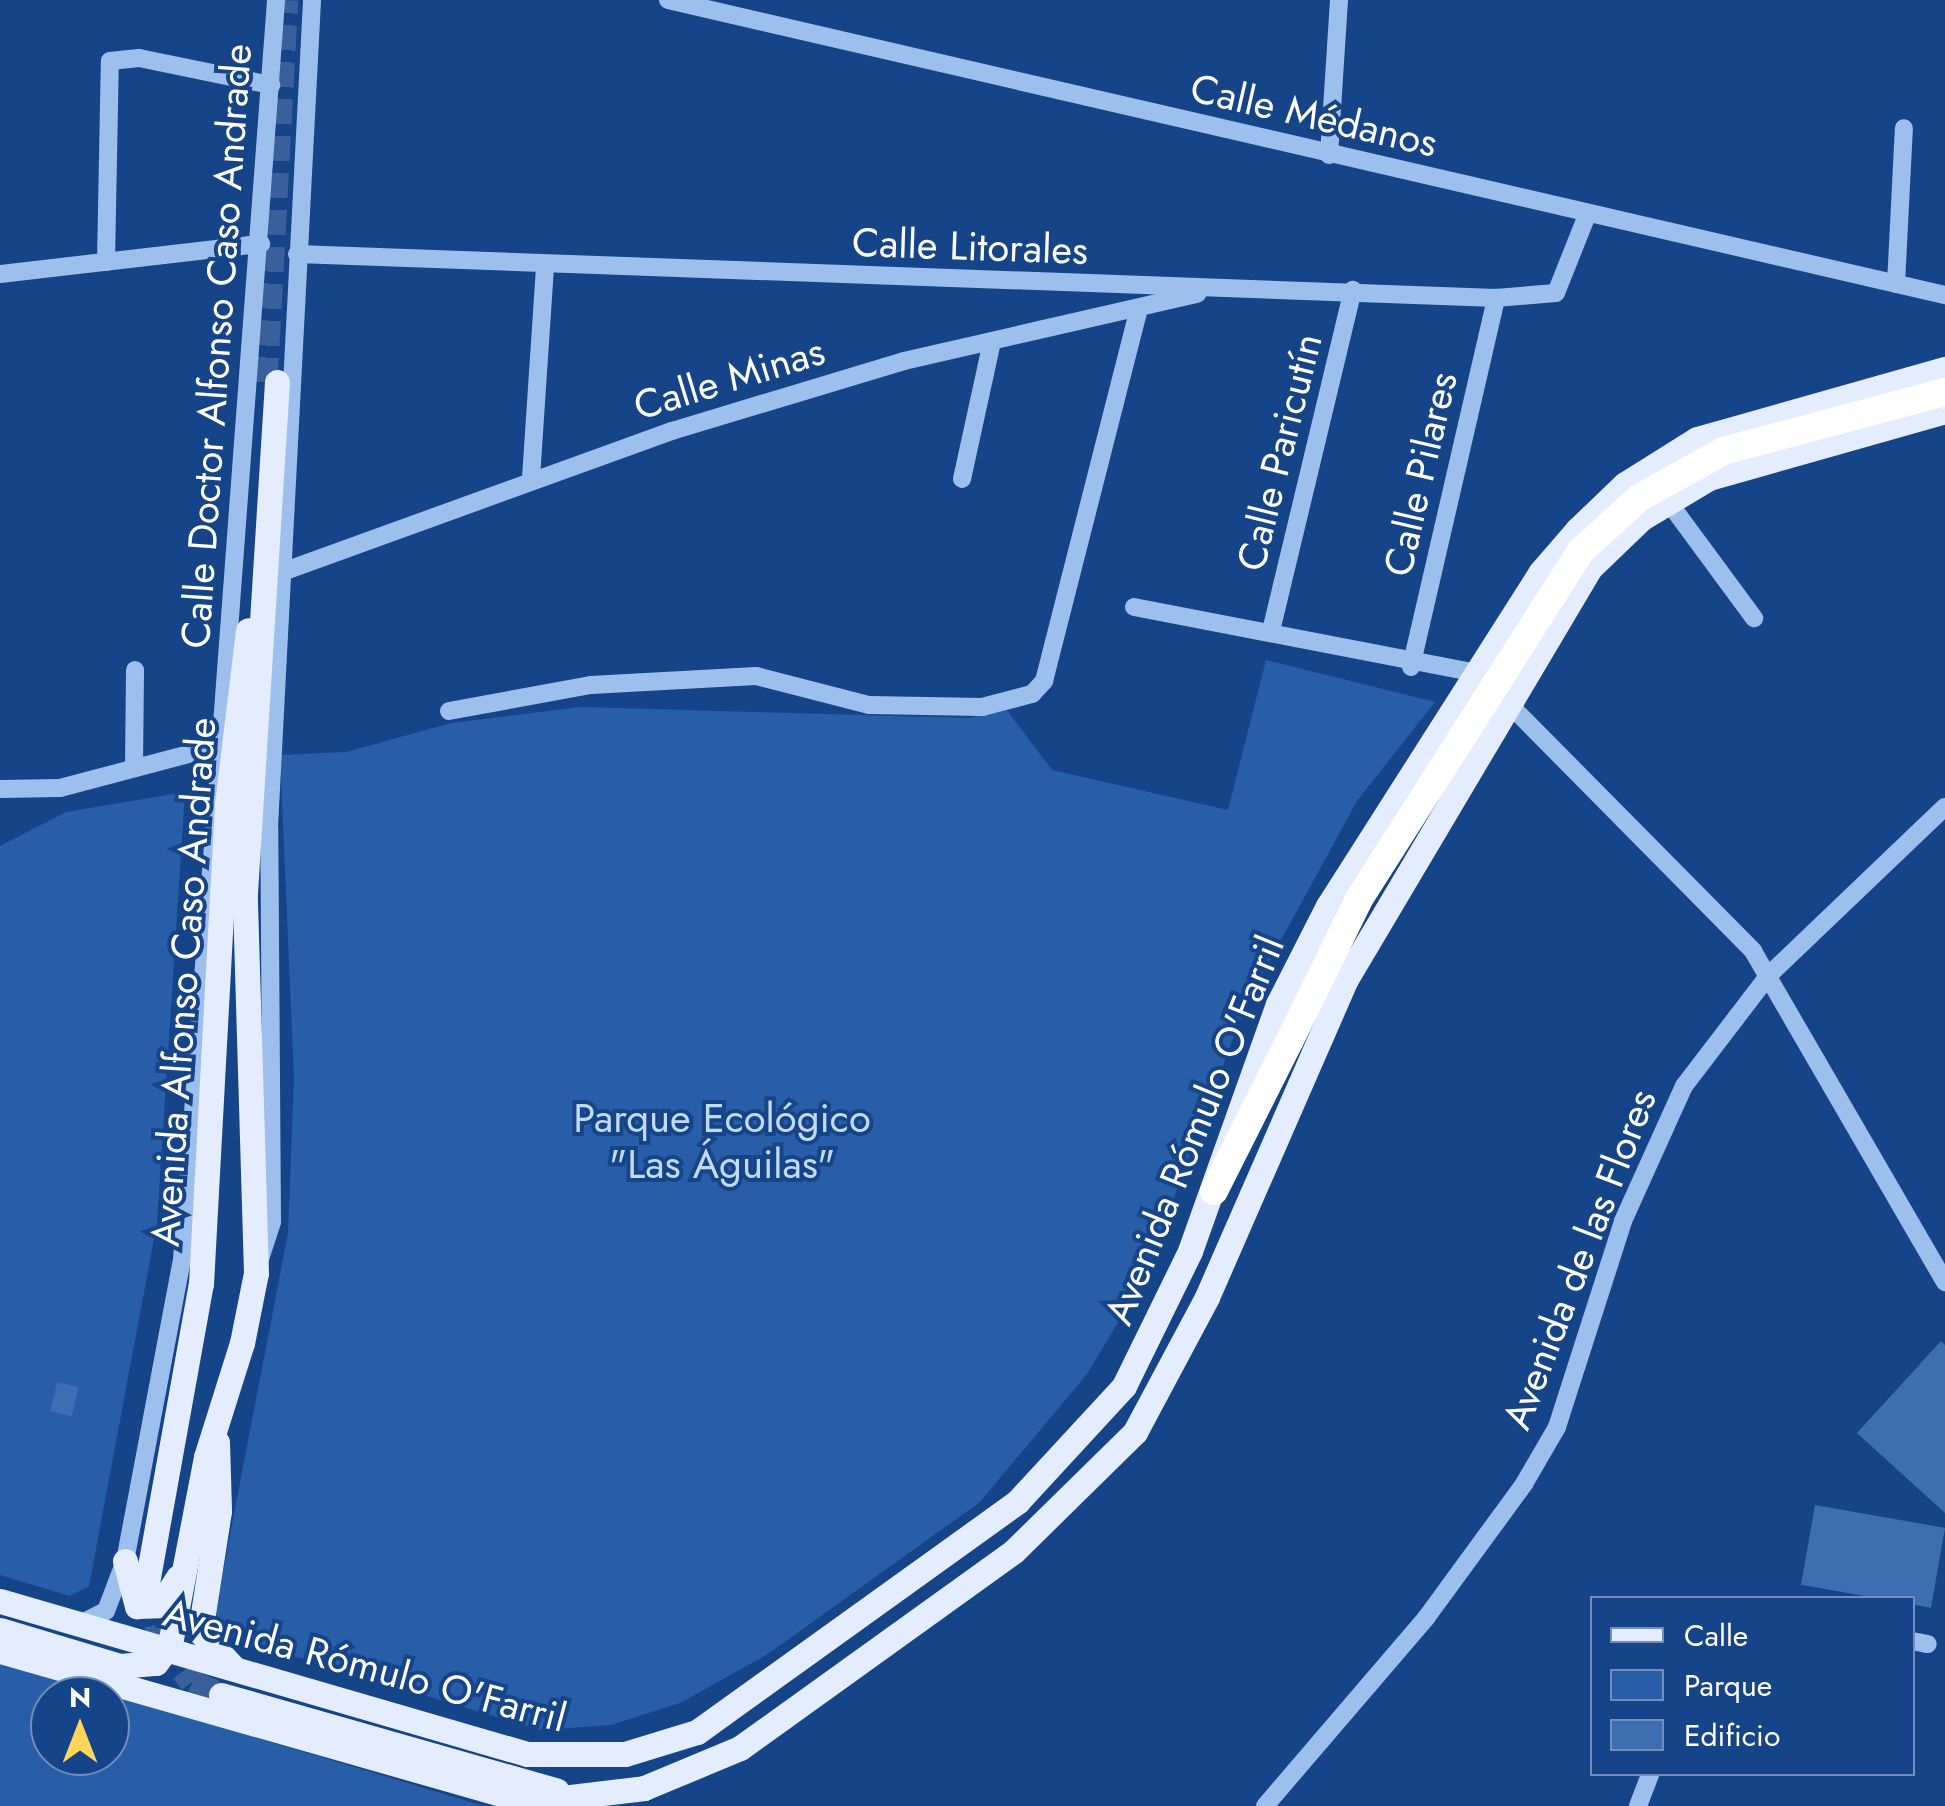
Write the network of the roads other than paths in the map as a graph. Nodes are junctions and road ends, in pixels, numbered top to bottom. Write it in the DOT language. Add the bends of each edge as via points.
graph roads {
  1 [pos="276,0"];
  2 [pos="312,0"];
  3 [pos="668,0"];
  4 [pos="1339,0"];
  5 [pos="271,85"];
  6 [pos="1904,128"];
  7 [pos="1329,155"];
  8 [pos="1587,215"];
  9 [pos="261,244"];
  10 [pos="297,254"];
  11 [pos="106,262"];
  12 [pos="546,265"];
  13 [pos="0,274"];
  14 [pos="1896,284"];
  15 [pos="1353,290"];
  16 [pos="1207,291"];
  17 [pos="1945,295"];
  18 [pos="1496,298"];
  19 [pos="1138,312"];
  20 [pos="992,341"];
  21 [pos="1945,369"];
  22 [pos="1945,392"];
  23 [pos="1945,411"];
  24 [pos="531,478"];
  25 [pos="962,479"];
  26 [pos="1668,500"];
  27 [pos="285,571"];
  28 [pos="1134,608"];
  29 [pos="1754,618"];
  30 [pos="1271,630"];
  31 [pos="1411,667"];
  32 [pos="134,670"];
  33 [pos="1477,673"];
  34 [pos="1460,698"];
  35 [pos="449,711"];
  36 [pos="1501,712"];
  37 [pos="215,748"];
  38 [pos="134,768"];
  39 [pos="0,788"];
  40 [pos="1945,807"];
  41 [pos="1769,974"];
  42 [pos="200,1033"];
  43 [pos="214,1058"];
  44 [pos="212,1096"];
  45 [pos="196,1124"];
  46 [pos="1214,1191"];
  47 [pos="256,1274"];
  48 [pos="1945,1282"];
  49 [pos="216,1432"];
  50 [pos="124,1561"];
  51 [pos="180,1572"];
  52 [pos="148,1583"];
  53 [pos="0,1602"];
  54 [pos="74,1626"];
  55 [pos="0,1630"];
  56 [pos="0,1651"];
  57 [pos="164,1653"];
  58 [pos="244,1674"];
  59 [pos="221,1695"];
  60 [pos="1649,1776"];
  61 [pos="617,1792"];
  62 [pos="1266,1806"];
  63 [pos="1638,1806"];
  1 -- 5 [label="street, Calle Doctor Alfonso Caso Andrade"];
  2 -- 10 [label="street, Calle Doctor Alfonso Caso Andrade"];
  3 -- 7 [label="street, Calle Médanos"];
  4 -- 7 [label="street"];
  5 -- 9 [label="street, Calle Doctor Alfonso Caso Andrade"];
  5 -- 11 [label="street" via="139,58 110,62"];
  6 -- 14 [label="street"];
  7 -- 8 [label="street, Calle Médanos"];
  8 -- 14 [label="street, Calle Médanos"];
  8 -- 18 [label="street, Calle Litorales" via="1556,293"];
  9 -- 11 [label="street"];
  9 -- 37 [label="street, Calle Doctor Alfonso Caso Andrade" via="234,631"];
  10 -- 12 [label="street, Calle Litorales"];
  10 -- 27 [label="street, Calle Doctor Alfonso Caso Andrade"];
  11 -- 13 [label="street"];
  12 -- 16 [label="street, Calle Litorales"];
  12 -- 24 [label="street"];
  14 -- 17 [label="street, Calle Médanos"];
  15 -- 16 [label="street, Calle Litorales"];
  15 -- 18 [label="street, Calle Litorales"];
  15 -- 30 [label="street, Calle Paricutín"];
  16 -- 19 [label="street, Calle Minas"];
  18 -- 31 [label="street, Calle Pilares"];
  19 -- 20 [label="street, Calle Minas"];
  19 -- 35 [label="street" via="1044,682 1032,694 982,708 869,705 756,676 591,685"];
  20 -- 24 [label="street, Calle Minas"];
  20 -- 25 [label="street"];
  21 -- 33 [label="main road, Avenida Rómulo O'Farril" via="1766,413 1648,469 1540,573"];
  22 -- 46 [label="highway, bridge" via="1723,450 1639,498 1581,551 1368,883"];
  23 -- 26 [label="main road, Avenida Rómulo O'Farril" via="1747,463"];
  24 -- 27 [label="street, Calle Minas"];
  26 -- 29 [label="street"];
  26 -- 36 [label="main road, Avenida Rómulo O'Farril" via="1590,568"];
  27 -- 47 [label="street, Calle Doctor Alfonso Caso Andrade" via="269,827 272,1222"];
  28 -- 30 [label="street"];
  30 -- 31 [label="street"];
  31 -- 33 [label="street"];
  32 -- 38 [label="street"];
  33 -- 34 [label="main road, Avenida Rómulo O'Farril"];
  33 -- 36 [label="street" via="1497,680"];
  34 -- 36 [label="main road" via="1483,692"];
  34 -- 46 [label="main road, Avenida Rómulo O'Farril" via="1355,861 1278,1004"];
  36 -- 41 [label="street"];
  36 -- 61 [label="main road, Avenida Rómulo O'Farril" via="1346,979 1208,1297 1135,1432 1014,1551 788,1714 717,1760"];
  37 -- 38 [label="street"];
  37 -- 42 [label="street, Calle Doctor Alfonso Caso Andrade"];
  38 -- 39 [label="street" via="60,788"];
  40 -- 41 [label="street, Avenida de las Flores"];
  41 -- 48 [label="street"];
  41 -- 62 [label="street, Avenida de las Flores" via="1664,1121 1556,1427 1524,1484 1426,1618"];
  42 -- 43 [label="main road"];
  42 -- 45 [label="street, Calle Doctor Alfonso Caso Andrade"];
  43 -- 44 [label="main road, Avenida Alfonso Caso Andrade"];
  43 -- 47 [label="main road, Avenida Alfonso Caso Andrade" via="271,382 245,893"];
  44 -- 45 [label="main road"];
  44 -- 52 [label="main road, Avenida Alfonso Caso Andrade" via="201,1284"];
  45 -- 50 [label="street, Calle Doctor Alfonso Caso Andrade" via="180,1275"];
  46 -- 58 [label="main road, Avenida Rómulo O'Farril" via="1150,1342 1094,1425 1018,1501 697,1732 625,1754 560,1758"];
  47 -- 49 [label="main road, Avenida Alfonso Caso Andrade"];
  49 -- 51 [label="main road, Avenida Alfonso Caso Andrade"];
  49 -- 58 [label="main road" via="219,1511 200,1632"];
  50 -- 51 [label="main road" via="130,1599 144,1607 170,1597"];
  50 -- 54 [label="street, Calle Doctor Alfonso Caso Andrade" via="106,1611"];
  51 -- 57 [label="main road, Avenida Alfonso Caso Andrade"];
  53 -- 54 [label="main road, Avenida Rómulo O'Farril"];
  54 -- 57 [label="main road, Avenida Rómulo O'Farril"];
  55 -- 57 [label="main road" via="120,1666 156,1663"];
  56 -- 61 [label="main road, Avenida Rómulo O'Farril" via="468,1791 564,1804"];
  57 -- 58 [label="main road, Avenida Rómulo O'Farril"];
  59 -- 61 [label="main road" via="548,1789"];
  60 -- 63 [label="street"];
}
